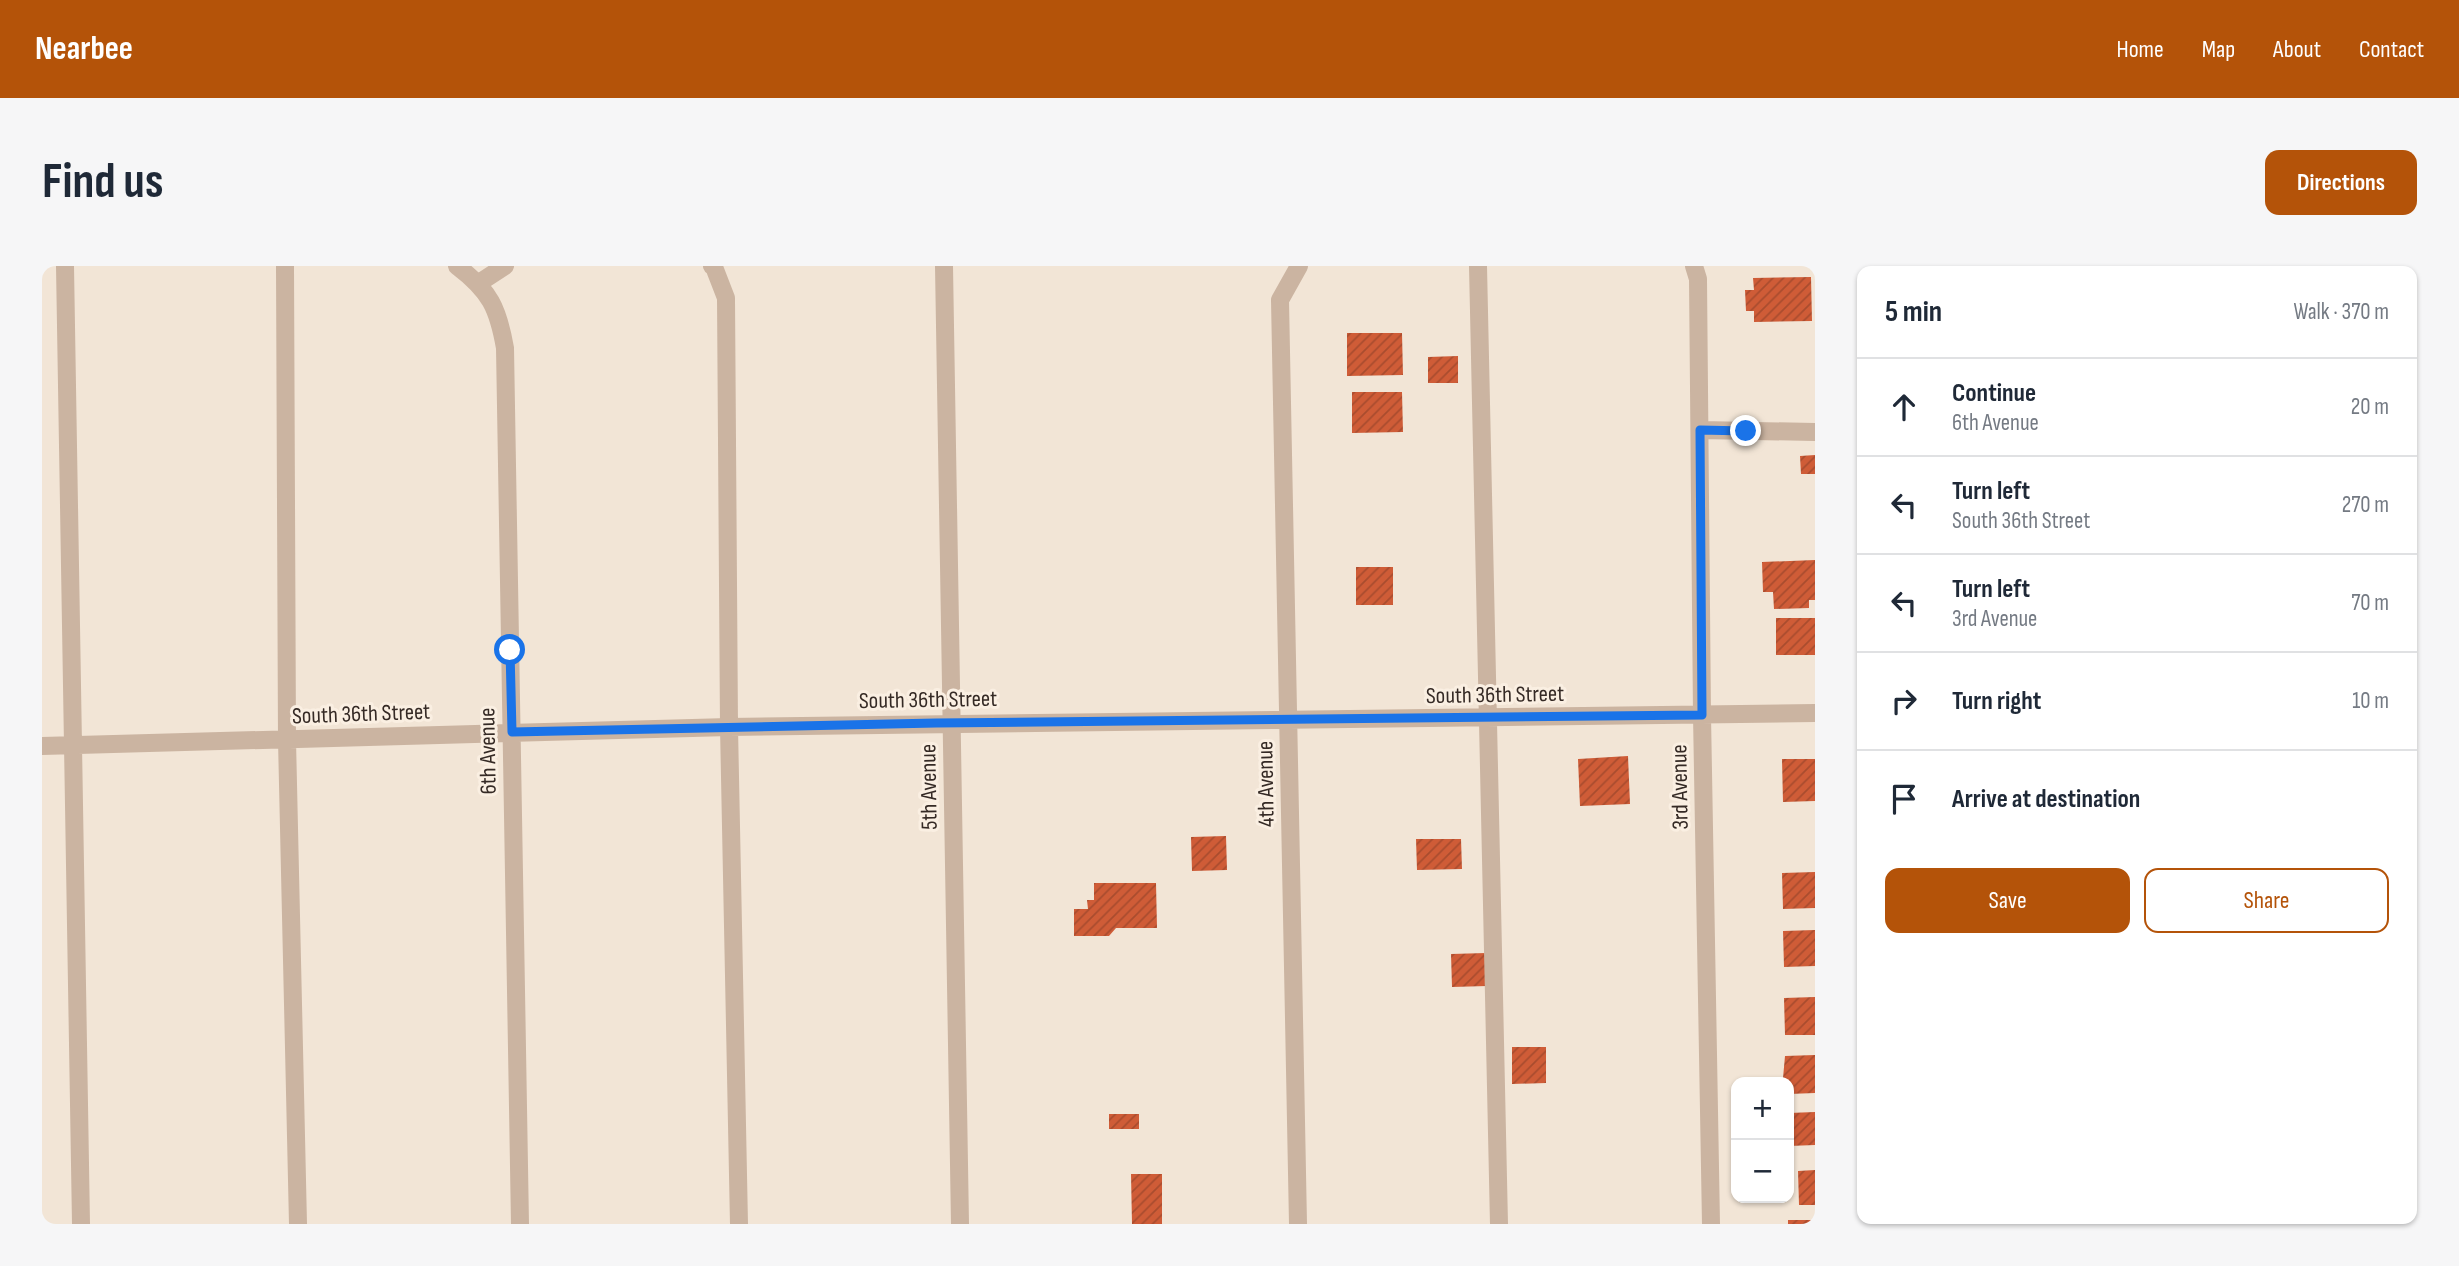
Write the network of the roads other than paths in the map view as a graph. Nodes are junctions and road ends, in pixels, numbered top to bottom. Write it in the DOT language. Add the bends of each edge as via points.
graph roads {
  1 [pos="65,266"];
  2 [pos="285,266"];
  3 [pos="457,266"];
  4 [pos="505,266"];
  5 [pos="712,266"];
  6 [pos="944,266"];
  7 [pos="1299,266"];
  8 [pos="1478,266"];
  9 [pos="1694,266"];
  10 [pos="479,283"];
  11 [pos="1700,430"];
  12 [pos="1815,432"];
  13 [pos="1815,713"];
  14 [pos="1702,715"];
  15 [pos="1488,719"];
  16 [pos="1288,720"];
  17 [pos="952,723"];
  18 [pos="729,727"];
  19 [pos="512,732"];
  20 [pos="287,740"];
  21 [pos="42,746"];
  22 [pos="72,746"];
  23 [pos="81,1224"];
  24 [pos="298,1224"];
  25 [pos="520,1224"];
  26 [pos="739,1224"];
  27 [pos="960,1224"];
  28 [pos="1298,1224"];
  29 [pos="1499,1224"];
  30 [pos="1711,1224"];
  1 -- 22 [label="street"];
  2 -- 20 [label="street"];
  3 -- 10 [label="street"];
  4 -- 10 [label="street"];
  5 -- 18 [label="street" via="726,298"];
  6 -- 17 [label="street, 5th Avenue"];
  7 -- 16 [label="street, 4th Avenue" via="1280,300"];
  8 -- 15 [label="street"];
  9 -- 11 [label="street, 3rd Avenue" via="1698,279"];
  10 -- 19 [label="street, 6th Avenue" via="500,317 505,348"];
  11 -- 12 [label="street"];
  11 -- 14 [label="street, 3rd Avenue"];
  13 -- 14 [label="street, South 36th Street"];
  14 -- 15 [label="street, South 36th Street"];
  14 -- 30 [label="street, 3rd Avenue"];
  15 -- 16 [label="street, South 36th Street"];
  15 -- 29 [label="street"];
  16 -- 17 [label="street, South 36th Street"];
  16 -- 28 [label="street, 4th Avenue"];
  17 -- 18 [label="street, South 36th Street"];
  17 -- 27 [label="street, 5th Avenue"];
  18 -- 19 [label="street, South 36th Street"];
  18 -- 26 [label="street"];
  19 -- 20 [label="street, South 36th Street"];
  19 -- 25 [label="street, 6th Avenue"];
  20 -- 22 [label="street, South 36th Street"];
  20 -- 24 [label="street"];
  21 -- 22 [label="street, South 36th Street"];
  22 -- 23 [label="street"];
}
